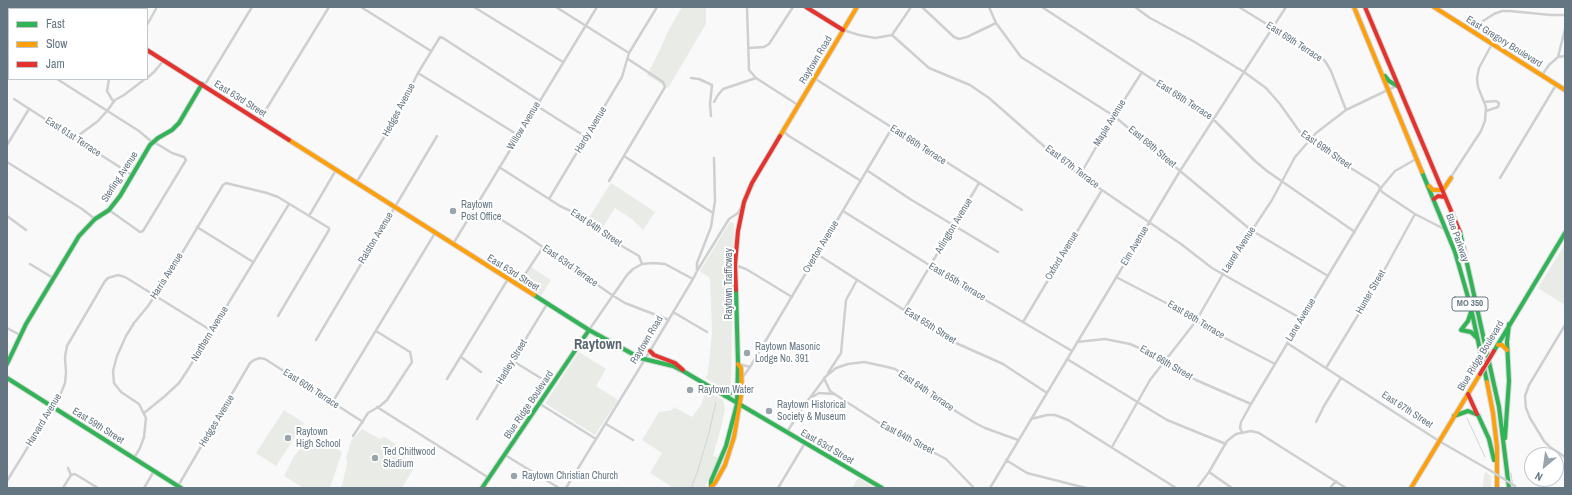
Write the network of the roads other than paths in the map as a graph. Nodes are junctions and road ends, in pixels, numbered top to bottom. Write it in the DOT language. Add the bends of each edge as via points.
graph roads {
  1 [pos="157,7"];
  2 [pos="252,7"];
  3 [pos="329,7"];
  4 [pos="361,7"];
  5 [pos="474,7"];
  6 [pos="556,7"];
  7 [pos="597,7"];
  8 [pos="657,7"];
  9 [pos="747,7"];
  10 [pos="793,7"];
  11 [pos="806,7"];
  12 [pos="857,7"];
  13 [pos="911,7"];
  14 [pos="922,7"];
  15 [pos="989,7"];
  16 [pos="1042,7"];
  17 [pos="1135,7"];
  18 [pos="1239,7"];
  19 [pos="1286,7"];
  20 [pos="1354,7"];
  21 [pos="1365,7"];
  22 [pos="1434,7"];
  23 [pos="1565,15"];
  24 [pos="148,23"];
  25 [pos="996,23"];
  26 [pos="586,25"];
  27 [pos="1272,28"];
  28 [pos="1565,29"];
  29 [pos="843,30"];
  30 [pos="1474,33"];
  31 [pos="892,35"];
  32 [pos="1492,44"];
  33 [pos="748,48"];
  34 [pos="148,51"];
  35 [pos="431,51"];
  36 [pos="629,53"];
  37 [pos="1565,56"];
  38 [pos="1558,58"];
  39 [pos="628,59"];
  40 [pos="164,60"];
  41 [pos="563,62"];
  42 [pos="1142,72"];
  43 [pos="1244,72"];
  44 [pos="1381,72"];
  45 [pos="418,73"];
  46 [pos="148,76"];
  47 [pos="1542,76"];
  48 [pos="692,78"];
  49 [pos="756,78"];
  50 [pos="814,78"];
  51 [pos="59,80"];
  52 [pos="109,80"];
  53 [pos="143,80"];
  54 [pos="203,85"];
  55 [pos="1556,85"];
  56 [pos="1398,86"];
  57 [pos="1388,90"];
  58 [pos="1565,90"];
  59 [pos="14,99"];
  60 [pos="540,100"];
  61 [pos="113,101"];
  62 [pos="714,102"];
  63 [pos="1484,102"];
  64 [pos="798,105"];
  65 [pos="537,106"];
  66 [pos="29,109"];
  67 [pos="1346,110"];
  68 [pos="107,111"];
  69 [pos="1486,111"];
  70 [pos="711,116"];
  71 [pos="1114,116"];
  72 [pos="1213,119"];
  73 [pos="259,121"];
  74 [pos="892,128"];
  75 [pos="783,131"];
  76 [pos="437,136"];
  77 [pos="518,136"];
  78 [pos="586,137"];
  79 [pos="75,138"];
  80 [pos="1309,141"];
  81 [pos="153,142"];
  82 [pos="7,145"];
  83 [pos="624,156"];
  84 [pos="714,158"];
  85 [pos="1417,159"];
  86 [pos="7,162"];
  87 [pos="499,167"];
  88 [pos="336,170"];
  89 [pos="867,171"];
  90 [pos="1180,171"];
  91 [pos="132,175"];
  92 [pos="1080,175"];
  93 [pos="1451,178"];
  94 [pos="1500,178"];
  95 [pos="608,181"];
  96 [pos="862,181"];
  97 [pos="1281,181"];
  98 [pos="356,183"];
  99 [pos="752,183"];
  100 [pos="979,183"];
  101 [pos="1427,183"];
  102 [pos="1440,183"];
  103 [pos="1380,189"];
  104 [pos="1102,190"];
  105 [pos="1442,190"];
  106 [pos="1445,197"];
  107 [pos="549,199"];
  108 [pos="1434,199"];
  109 [pos="744,202"];
  110 [pos="289,204"];
  111 [pos="477,204"];
  112 [pos="394,207"];
  113 [pos="109,210"];
  114 [pos="1022,210"];
  115 [pos="843,211"];
  116 [pos="713,214"];
  117 [pos="1415,214"];
  118 [pos="7,216"];
  119 [pos="309,216"];
  120 [pos="95,219"];
  121 [pos="1149,222"];
  122 [pos="954,226"];
  123 [pos="197,227"];
  124 [pos="26,230"];
  125 [pos="1251,230"];
  126 [pos="1446,231"];
  127 [pos="1355,232"];
  128 [pos="435,233"];
  129 [pos="1565,233"];
  130 [pos="452,244"];
  131 [pos="543,246"];
  132 [pos="998,252"];
  133 [pos="817,254"];
  134 [pos="253,262"];
  135 [pos="30,264"];
  136 [pos="642,264"];
  137 [pos="735,265"];
  138 [pos="930,266"];
  139 [pos="697,271"];
  140 [pos="1223,274"];
  141 [pos="1328,276"];
  142 [pos="1116,277"];
  143 [pos="53,278"];
  144 [pos="508,279"];
  145 [pos="693,279"];
  146 [pos="857,280"];
  147 [pos="518,286"];
  148 [pos="155,295"];
  149 [pos="612,295"];
  150 [pos="792,297"];
  151 [pos="547,304"];
  152 [pos="904,310"];
  153 [pos="1471,311"];
  154 [pos="673,312"];
  155 [pos="278,316"];
  156 [pos="1302,319"];
  157 [pos="669,320"];
  158 [pos="1196,321"];
  159 [pos="1023,322"];
  160 [pos="1510,324"];
  161 [pos="1565,325"];
  162 [pos="7,328"];
  163 [pos="589,330"];
  164 [pos="212,331"];
  165 [pos="376,331"];
  166 [pos="707,332"];
  167 [pos="20,336"];
  168 [pos="1477,338"];
  169 [pos="316,340"];
  170 [pos="1077,342"];
  171 [pos="1287,343"];
  172 [pos="1498,344"];
  173 [pos="1072,351"];
  174 [pos="650,352"];
  175 [pos="1508,354"];
  176 [pos="461,357"];
  177 [pos="258,359"];
  178 [pos="645,359"];
  179 [pos="1067,360"];
  180 [pos="513,361"];
  181 [pos="1164,362"];
  182 [pos="7,364"];
  183 [pos="738,364"];
  184 [pos="1275,364"];
  185 [pos="750,367"];
  186 [pos="1326,368"];
  187 [pos="683,371"];
  188 [pos="481,372"];
  189 [pos="7,378"];
  190 [pos="742,378"];
  191 [pos="824,378"];
  192 [pos="1341,378"];
  193 [pos="447,380"];
  194 [pos="738,384"];
  195 [pos="552,386"];
  196 [pos="1047,393"];
  197 [pos="834,394"];
  198 [pos="1468,394"];
  199 [pos="725,396"];
  200 [pos="808,400"];
  201 [pos="1138,402"];
  202 [pos="332,403"];
  203 [pos="540,404"];
  204 [pos="1251,404"];
  205 [pos="739,405"];
  206 [pos="53,407"];
  207 [pos="378,407"];
  208 [pos="144,413"];
  209 [pos="1478,415"];
  210 [pos="1454,416"];
  211 [pos="477,419"];
  212 [pos="1031,419"];
  213 [pos="363,422"];
  214 [pos="1316,422"];
  215 [pos="606,424"];
  216 [pos="1242,432"];
  217 [pos="787,433"];
  218 [pos="353,436"];
  219 [pos="596,439"];
  220 [pos="633,440"];
  221 [pos="1018,440"];
  222 [pos="1439,441"];
  223 [pos="805,444"];
  224 [pos="1226,444"];
  225 [pos="1112,447"];
  226 [pos="505,455"];
  227 [pos="1565,457"];
  228 [pos="134,458"];
  229 [pos="1006,460"];
  230 [pos="1506,463"];
  231 [pos="68,468"];
  232 [pos="154,471"];
  233 [pos="1209,472"];
  234 [pos="71,475"];
  235 [pos="490,478"];
  236 [pos="7,482"];
  237 [pos="1336,482"];
  238 [pos="180,487"];
  239 [pos="63,488"];
  240 [pos="98,488"];
  241 [pos="144,488"];
  242 [pos="482,488"];
  243 [pos="559,488"];
  244 [pos="566,488"];
  245 [pos="711,488"];
  246 [pos="778,488"];
  247 [pos="882,488"];
  248 [pos="974,488"];
  249 [pos="990,488"];
  250 [pos="1086,488"];
  251 [pos="1176,488"];
  252 [pos="1197,488"];
  253 [pos="1232,488"];
  254 [pos="1330,488"];
  255 [pos="1346,488"];
  256 [pos="1411,488"];
  257 [pos="1496,488"];
  258 [pos="1509,488"];
  259 [pos="1519,488"];
  1 -- 24 [label="street"];
  2 -- 54 [label="street"];
  3 -- 73 [label="street"];
  4 -- 35 [label="street"];
  5 -- 41 [label="street"];
  6 -- 26 [label="street"];
  7 -- 26 [label="street, Willow Avenue"];
  8 -- 36 [label="street"];
  9 -- 33 [label="street"];
  10 -- 33 [label="street" via="769,44"];
  11 -- 29 [label="main road"];
  12 -- 29 [label="main road, Raytown Road"];
  13 -- 31 [label="street"];
  14 -- 25 [label="street" via="954,37 975,34"];
  15 -- 25 [label="street, East 68th Street"];
  16 -- 42 [label="street, East 68th Terrace"];
  17 -- 43 [label="street, East 69th Street"];
  18 -- 27 [label="street, East 69th Terrace"];
  19 -- 27 [label="street, Elm Avenue"];
  20 -- 44 [label="main road, Blue Parkway / MO 350"];
  21 -- 56 [label="main road, Blue Parkway / MO 350"];
  22 -- 30 [label="main road, East Gregory Boulevard"];
  23 -- 30 [label="street" via="1502,11 1483,21"];
  25 -- 71 [label="street, East 68th Street" via="1021,57"];
  26 -- 36 [label="street"];
  26 -- 41 [label="street, Willow Avenue"];
  27 -- 43 [label="street, Elm Avenue"];
  27 -- 67 [label="street, East 69th Terrace" via="1325,61"];
  28 -- 38 [label="street"];
  29 -- 31 [label="street" via="875,38"];
  29 -- 50 [label="main road, Raytown Road"];
  30 -- 32 [label="main road, East Gregory Boulevard"];
  31 -- 92 [label="street, East 67th Terrace" via="929,68 960,79 981,92"];
  32 -- 47 [label="main road, East Gregory Boulevard"];
  32 -- 63 [label="street" via="1479,68 1477,78"];
  33 -- 49 [label="street" via="750,70"];
  34 -- 40 [label="main road, East 63rd Street"];
  35 -- 45 [label="street, Hedges Avenue"];
  35 -- 60 [label="street, Hedges Avenue" via="438,39 442,38"];
  36 -- 39 [label="street, Hardy Avenue"];
  37 -- 38 [label="street"];
  38 -- 47 [label="street" via="1547,66"];
  39 -- 78 [label="street, Hardy Avenue" via="622,77"];
  39 -- 83 [label="street" via="665,85 664,91"];
  40 -- 46 [label="street"];
  40 -- 54 [label="main road, East 63rd Street"];
  41 -- 60 [label="street, Willow Avenue"];
  42 -- 71 [label="street, Maple Avenue"];
  42 -- 72 [label="street, East 68th Terrace"];
  43 -- 72 [label="street, Elm Avenue"];
  43 -- 80 [label="street, East 69th Street" via="1270,91 1296,130"];
  44 -- 56 [label="main road"];
  44 -- 57 [label="main road, Blue Parkway / MO 350"];
  45 -- 77 [label="street"];
  45 -- 98 [label="street, Hedges Avenue" via="394,121"];
  47 -- 55 [label="main road, East Gregory Boulevard"];
  48 -- 70 [label="street" via="712,86"];
  49 -- 62 [label="street" via="723,89"];
  49 -- 64 [label="street"];
  50 -- 64 [label="main road, Raytown Road"];
  50 -- 74 [label="street, East 66th Terrace"];
  51 -- 68 [label="street"];
  52 -- 61 [label="street" via="107,91"];
  53 -- 61 [label="street"];
  54 -- 73 [label="main road, East 63rd Street"];
  54 -- 81 [label="main road, Sterling Avenue" via="179,123"];
  55 -- 58 [label="main road, East Gregory Boulevard"];
  55 -- 94 [label="street"];
  56 -- 57 [label="street, Laurel Avenue"];
  56 -- 102 [label="main road, Blue Parkway / MO 350"];
  57 -- 67 [label="street, Laurel Avenue"];
  57 -- 85 [label="main road, Blue Parkway / MO 350"];
  59 -- 66 [label="street, East 61st Terrace"];
  60 -- 65 [label="street, Willow Avenue"];
  61 -- 68 [label="street"];
  63 -- 69 [label="street"];
  63 -- 69 [label="street" via="1496,100 1499,103 1498,107"];
  64 -- 75 [label="main road, Raytown Road"];
  65 -- 77 [label="street, Willow Avenue"];
  65 -- 78 [label="street"];
  66 -- 79 [label="street, East 61st Terrace"];
  66 -- 82 [label="street"];
  67 -- 80 [label="street, Laurel Avenue"];
  68 -- 79 [label="street"];
  68 -- 81 [label="street"];
  69 -- 93 [label="street" via="1481,131"];
  71 -- 90 [label="street, East 68th Street"];
  71 -- 92 [label="street, Maple Avenue"];
  72 -- 90 [label="street, Elm Avenue"];
  72 -- 97 [label="street, East 68th Terrace" via="1255,161"];
  73 -- 88 [label="main road, East 63rd Street"];
  74 -- 89 [label="street, Overton Avenue"];
  74 -- 100 [label="street, East 66th Terrace"];
  75 -- 96 [label="street"];
  75 -- 99 [label="main road, Raytown Road"];
  76 -- 112 [label="street, Ralston Avenue"];
  77 -- 87 [label="street, Willow Avenue"];
  78 -- 107 [label="street, Hardy Avenue"];
  79 -- 91 [label="street, East 61st Terrace"];
  80 -- 97 [label="street, Laurel Avenue" via="1295,157"];
  80 -- 103 [label="street, East 69th Street" via="1378,185"];
  81 -- 91 [label="main road, Sterling Avenue"];
  81 -- 113 [label="street" via="186,160 142,232"];
  83 -- 95 [label="street"];
  83 -- 116 [label="street"];
  84 -- 116 [label="street"];
  85 -- 101 [label="main road, Blue Parkway / MO 350"];
  85 -- 103 [label="street, Lane Avenue" via="1395,171"];
  86 -- 120 [label="street"];
  87 -- 107 [label="street, East 64th Street"];
  87 -- 111 [label="street, Willow Avenue"];
  88 -- 98 [label="main road, East 63rd Street"];
  88 -- 119 [label="street"];
  89 -- 96 [label="street, Overton Avenue"];
  89 -- 122 [label="street"];
  90 -- 121 [label="street, Elm Avenue"];
  90 -- 125 [label="street, East 68th Street"];
  91 -- 113 [label="main road, Sterling Avenue"];
  92 -- 104 [label="street, East 67th Terrace"];
  93 -- 102 [label="main road"];
  93 -- 105 [label="main road"];
  96 -- 115 [label="street, Overton Avenue"];
  97 -- 125 [label="street, Laurel Avenue" via="1272,200"];
  97 -- 127 [label="street, East 68th Terrace"];
  98 -- 112 [label="main road, East 63rd Street"];
  99 -- 109 [label="main road, Raytown Trafficway"];
  100 -- 114 [label="street, East 66th Terrace"];
  100 -- 122 [label="street, Arlington Avenue"];
  101 -- 105 [label="main road" via="1433,190"];
  101 -- 108 [label="main road, Blue Parkway / MO 350"];
  102 -- 105 [label="main road, Blue Parkway / MO 350"];
  103 -- 117 [label="street, East 69th Street"];
  103 -- 127 [label="street, Lane Avenue"];
  104 -- 121 [label="street, East 67th Terrace"];
  104 -- 159 [label="street, Oxford Avenue"];
  105 -- 106 [label="main road, Blue Parkway / MO 350"];
  106 -- 108 [label="main road" via="1438,196"];
  106 -- 230 [label="main road, Blue Parkway / MO 350" via="1460,233 1473,289 1499,407"];
  107 -- 136 [label="street, East 64th Street" via="577,214 639,256"];
  108 -- 126 [label="main road, Blue Parkway / MO 350"];
  109 -- 137 [label="main road, Raytown Trafficway"];
  109 -- 139 [label="street, Raytown Road" via="738,213 727,223"];
  110 -- 119 [label="street"];
  110 -- 123 [label="street, Harris Avenue" via="267,193 228,182 223,185"];
  110 -- 134 [label="street, Northern Avenue"];
  111 -- 130 [label="street, Willow Avenue"];
  111 -- 131 [label="street, East 63rd Terrace"];
  112 -- 128 [label="main road, East 63rd Street"];
  112 -- 169 [label="street, Ralston Avenue"];
  113 -- 120 [label="main road, Sterling Avenue"];
  115 -- 133 [label="street, Overton Avenue"];
  115 -- 138 [label="street, East 65th Terrace"];
  116 -- 139 [label="street" via="711,227 697,263"];
  117 -- 126 [label="street, East 69th Street"];
  117 -- 186 [label="street, Hunter Street"];
  118 -- 124 [label="street"];
  119 -- 155 [label="street" via="329,230"];
  120 -- 143 [label="main road, Sterling Avenue" via="79,236"];
  121 -- 140 [label="street, East 67th Terrace"];
  121 -- 142 [label="street, Elm Avenue"];
  122 -- 132 [label="street"];
  122 -- 138 [label="street, Arlington Avenue"];
  123 -- 134 [label="street"];
  123 -- 148 [label="street, Harris Avenue"];
  125 -- 140 [label="street, Laurel Avenue"];
  125 -- 141 [label="street, East 68th Street"];
  126 -- 153 [label="main road, Blue Parkway / MO 350" via="1455,252"];
  127 -- 141 [label="street, Lane Avenue"];
  128 -- 130 [label="main road, East 63rd Street"];
  128 -- 165 [label="street"];
  129 -- 160 [label="main road, Blue Ridge Boulevard"];
  130 -- 144 [label="main road, East 63rd Street"];
  131 -- 147 [label="street"];
  131 -- 149 [label="street, East 63rd Terrace"];
  133 -- 146 [label="street, East 65th Street"];
  133 -- 150 [label="street, Overton Avenue"];
  134 -- 164 [label="street, Northern Avenue"];
  135 -- 143 [label="street"];
  136 -- 145 [label="street" via="665,264"];
  136 -- 149 [label="street" via="626,275"];
  137 -- 150 [label="street"];
  137 -- 183 [label="main road, Raytown Trafficway"];
  138 -- 152 [label="street, Arlington Avenue"];
  138 -- 159 [label="street, East 65th Terrace"];
  139 -- 145 [label="street, Raytown Road"];
  140 -- 156 [label="street, East 67th Terrace"];
  140 -- 158 [label="street, Laurel Avenue"];
  141 -- 156 [label="street, Lane Avenue"];
  142 -- 158 [label="street, East 66th Terrace"];
  142 -- 170 [label="street, Elm Avenue"];
  143 -- 167 [label="main road, Sterling Avenue"];
  144 -- 147 [label="main road, East 63rd Street"];
  144 -- 176 [label="street"];
  145 -- 154 [label="street, Raytown Road"];
  146 -- 152 [label="street, East 65th Street"];
  146 -- 191 [label="street" via="846,300 841,353"];
  147 -- 151 [label="main road, East 63rd Street"];
  148 -- 164 [label="street"];
  148 -- 206 [label="street, Harvard Avenue" via="125,277 116,275 105,281 69,341 64,357 65,382"];
  148 -- 208 [label="street, Harris Avenue" via="134,323 114,364 114,383 117,388 139,404"];
  149 -- 157 [label="street, East 63rd Terrace" via="625,303"];
  149 -- 163 [label="street"];
  150 -- 185 [label="street, Overton Avenue"];
  151 -- 163 [label="main road, East 63rd Street"];
  151 -- 180 [label="street, Hadley Street"];
  152 -- 196 [label="street, East 65th Street" via="956,343 1002,364"];
  153 -- 168 [label="main road, Blue Parkway / MO 350"];
  153 -- 168 [label="main road" via="1468,321 1460,330 1471,332"];
  154 -- 157 [label="street, Raytown Road"];
  154 -- 166 [label="street"];
  156 -- 171 [label="street, Lane Avenue"];
  157 -- 174 [label="street, Raytown Road"];
  158 -- 181 [label="street, Laurel Avenue"];
  158 -- 184 [label="street, East 66th Terrace"];
  159 -- 173 [label="street, East 65th Terrace"];
  160 -- 172 [label="main road, Blue Ridge Boulevard"];
  160 -- 175 [label="main road" via="1507,338"];
  161 -- 227 [label="street" via="1526,392 1526,408 1530,418 1550,448"];
  162 -- 167 [label="street"];
  163 -- 178 [label="main road, East 63rd Street"];
  163 -- 195 [label="main road, Blue Ridge Boulevard"];
  164 -- 208 [label="street, Northern Avenue" via="179,383"];
  165 -- 202 [label="street"];
  165 -- 207 [label="street" via="410,352 412,358 411,364 387,400"];
  167 -- 182 [label="main road, Sterling Avenue"];
  168 -- 257 [label="main road, Blue Parkway / MO 350" via="1494,413 1497,447"];
  170 -- 173 [label="street, Elm Avenue"];
  170 -- 181 [label="street, East 66th Street" via="1117,340 1140,347"];
  171 -- 184 [label="street, Lane Avenue"];
  171 -- 186 [label="street, East 67th Street"];
  172 -- 175 [label="main road" via="1505,347"];
  172 -- 198 [label="main road, Blue Ridge Boulevard, bridge"];
  173 -- 179 [label="street, Elm Avenue"];
  174 -- 178 [label="street, Raytown Road"];
  174 -- 187 [label="main road" via="680,366"];
  175 -- 230 [label="main road"];
  176 -- 188 [label="street"];
  176 -- 193 [label="street"];
  177 -- 202 [label="street, East 60th Terrace" via="265,360"];
  177 -- 238 [label="street, Hedges Avenue" via="250,363"];
  178 -- 187 [label="main road, East 63rd Street"];
  178 -- 215 [label="street, Raytown Road"];
  179 -- 196 [label="street, Elm Avenue"];
  179 -- 201 [label="street"];
  180 -- 195 [label="street"];
  180 -- 211 [label="street, Hadley Street"];
  181 -- 201 [label="street, Laurel Avenue"];
  181 -- 204 [label="street, East 66th Street" via="1196,380"];
  183 -- 185 [label="street"];
  183 -- 190 [label="main road, Raytown Trafficway" via="742,368"];
  183 -- 194 [label="main road, Raytown Trafficway"];
  184 -- 204 [label="street, Lane Avenue"];
  185 -- 190 [label="street, Overton Avenue"];
  186 -- 192 [label="street, East 67th Street"];
  187 -- 199 [label="main road, East 63rd Street"];
  189 -- 206 [label="main road, East 59th Street"];
  190 -- 205 [label="main road, Raytown Trafficway"];
  191 -- 197 [label="street, East 64th Street"];
  191 -- 200 [label="street"];
  191 -- 221 [label="street, East 64th Terrace" via="831,371 856,363 874,363 895,369 977,424"];
  192 -- 214 [label="street"];
  192 -- 222 [label="street, East 67th Street"];
  194 -- 199 [label="main road"];
  194 -- 205 [label="main road, Raytown Trafficway"];
  195 -- 203 [label="main road, Blue Ridge Boulevard"];
  196 -- 212 [label="street, Elm Avenue"];
  197 -- 200 [label="street" via="819,393"];
  197 -- 248 [label="street, East 64th Street" via="887,428 946,459"];
  198 -- 209 [label="main road"];
  198 -- 210 [label="main road, Blue Ridge Boulevard"];
  199 -- 205 [label="main road, East 63rd Street"];
  200 -- 217 [label="street"];
  201 -- 224 [label="street" via="1167,420"];
  201 -- 225 [label="street, Laurel Avenue"];
  202 -- 213 [label="street, East 60th Terrace"];
  203 -- 219 [label="street"];
  203 -- 226 [label="main road, Blue Ridge Boulevard"];
  204 -- 216 [label="street, Lane Avenue" via="1241,422"];
  205 -- 217 [label="main road, East 63rd Street"];
  205 -- 245 [label="main road, Raytown Trafficway" via="711,481"];
  206 -- 228 [label="main road, East 59th Street"];
  206 -- 236 [label="street, Harvard Avenue"];
  207 -- 213 [label="street" via="368,413"];
  207 -- 235 [label="street"];
  208 -- 228 [label="street" via="144,437"];
  209 -- 210 [label="main road" via="1468,411"];
  209 -- 257 [label="main road" via="1492,448"];
  210 -- 222 [label="main road, Blue Ridge Boulevard"];
  212 -- 221 [label="street, Elm Avenue"];
  212 -- 225 [label="street" via="1048,415 1061,416"];
  213 -- 218 [label="street"];
  215 -- 219 [label="street, Raytown Road"];
  215 -- 220 [label="street"];
  216 -- 224 [label="street"];
  216 -- 237 [label="street" via="1259,433"];
  217 -- 223 [label="main road, East 63rd Street"];
  219 -- 244 [label="street, Raytown Road"];
  221 -- 229 [label="street, Elm Avenue"];
  222 -- 256 [label="main road, Blue Ridge Boulevard"];
  222 -- 259 [label="street, East 67th Street, bridge"];
  223 -- 246 [label="street"];
  223 -- 247 [label="main road, East 63rd Street"];
  224 -- 233 [label="street"];
  225 -- 251 [label="street"];
  226 -- 235 [label="main road, Blue Ridge Boulevard"];
  226 -- 243 [label="street"];
  228 -- 232 [label="main road, East 59th Street"];
  229 -- 249 [label="street, Elm Avenue"];
  229 -- 250 [label="street" via="1027,473"];
  230 -- 258 [label="main road, Blue Parkway / MO 350"];
  231 -- 234 [label="street"];
  232 -- 238 [label="main road, East 59th Street"];
  232 -- 241 [label="street"];
  233 -- 252 [label="street"];
  233 -- 253 [label="street"];
  234 -- 239 [label="street"];
  234 -- 240 [label="street" via="75,474"];
  235 -- 242 [label="main road, Blue Ridge Boulevard"];
  237 -- 254 [label="street"];
  237 -- 255 [label="street"];
}
